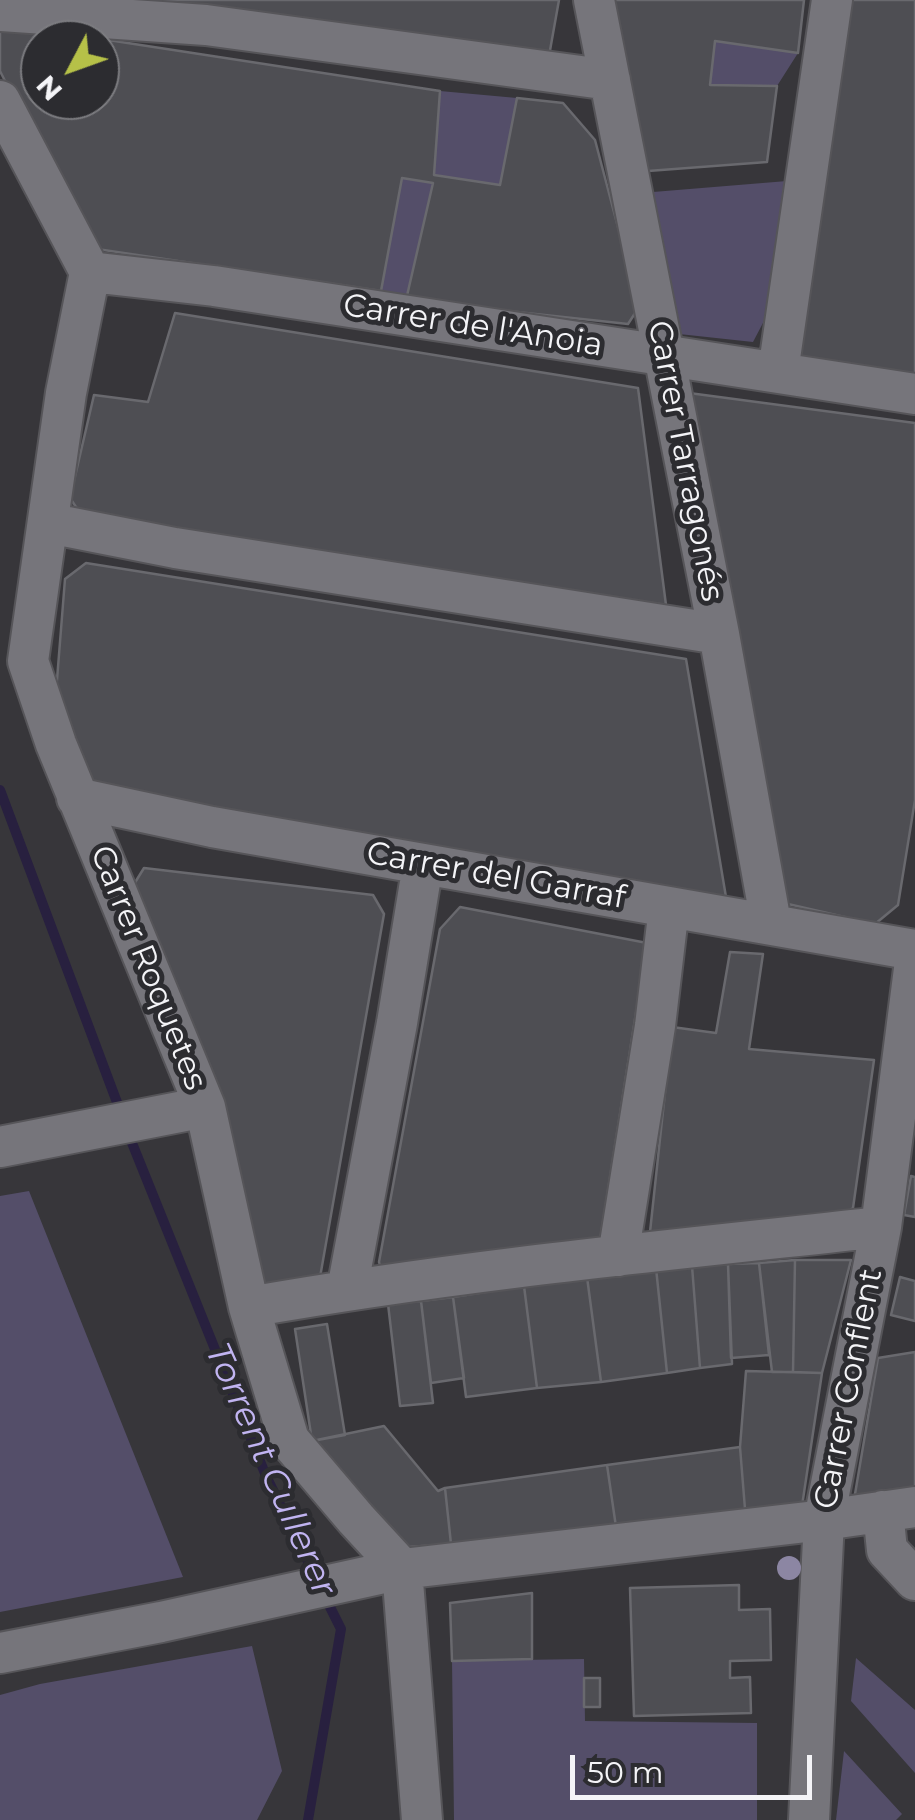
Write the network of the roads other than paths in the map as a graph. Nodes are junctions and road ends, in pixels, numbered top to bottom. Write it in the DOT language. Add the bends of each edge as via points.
graph roads {
  1 [pos="594,0"];
  2 [pos="832,0"];
  3 [pos="0,11"];
  4 [pos="610,80"];
  5 [pos="0,101"];
  6 [pos="90,272"];
  7 [pos="665,356"];
  8 [pos="778,372"];
  9 [pos="915,394"];
  10 [pos="48,523"];
  11 [pos="719,634"];
  12 [pos="77,798"];
  13 [pos="422,864"];
  14 [pos="669,907"];
  15 [pos="770,924"];
  16 [pos="915,950"];
  17 [pos="915,961"];
  18 [pos="205,1108"];
  19 [pos="1,1147"];
  20 [pos="881,1227"];
  21 [pos="618,1256"];
  22 [pos="347,1290"];
  23 [pos="249,1307"];
  24 [pos="899,1509"];
  25 [pos="824,1520"];
  26 [pos="402,1568"];
  27 [pos="915,1580"];
  28 [pos="0,1653"];
  29 [pos="422,1820"];
  30 [pos="809,1820"];
  1 -- 4 [label="street, Carrer Tarragonés"];
  2 -- 8 [label="street"];
  3 -- 4 [label="street" via="206,24"];
  4 -- 7 [label="street, Carrer Tarragonés"];
  5 -- 6 [label="street"];
  6 -- 7 [label="street, Carrer de l'Anoia"];
  6 -- 10 [label="street, Carrer Roquetes"];
  7 -- 8 [label="street, Carrer de l'Anoia"];
  7 -- 11 [label="street, Carrer Tarragonés"];
  8 -- 9 [label="street, Carrer de l'Anoia"];
  10 -- 11 [label="street"];
  10 -- 12 [label="street, Carrer Roquetes" via="28,661"];
  11 -- 15 [label="street, Carrer Tarragonés"];
  12 -- 13 [label="street, Carrer del Garraf"];
  12 -- 18 [label="street, Carrer Roquetes"];
  13 -- 14 [label="street, Carrer del Garraf"];
  13 -- 22 [label="street"];
  14 -- 15 [label="street, Carrer del Garraf"];
  14 -- 21 [label="street"];
  15 -- 16 [label="street, Carrer del Garraf"];
  17 -- 20 [label="street, Carrer Conflent"];
  18 -- 19 [label="street"];
  18 -- 23 [label="street, Carrer Roquetes"];
  20 -- 21 [label="street"];
  20 -- 25 [label="street, Carrer Conflent"];
  21 -- 22 [label="street"];
  22 -- 23 [label="street"];
  23 -- 26 [label="street, Carrer Roquetes" via="289,1440"];
  24 -- 25 [label="street"];
  24 -- 27 [label="street" via="887,1550"];
  25 -- 26 [label="street"];
  25 -- 30 [label="street, Carrer Conflent"];
  26 -- 28 [label="street"];
  26 -- 29 [label="street"];
}
